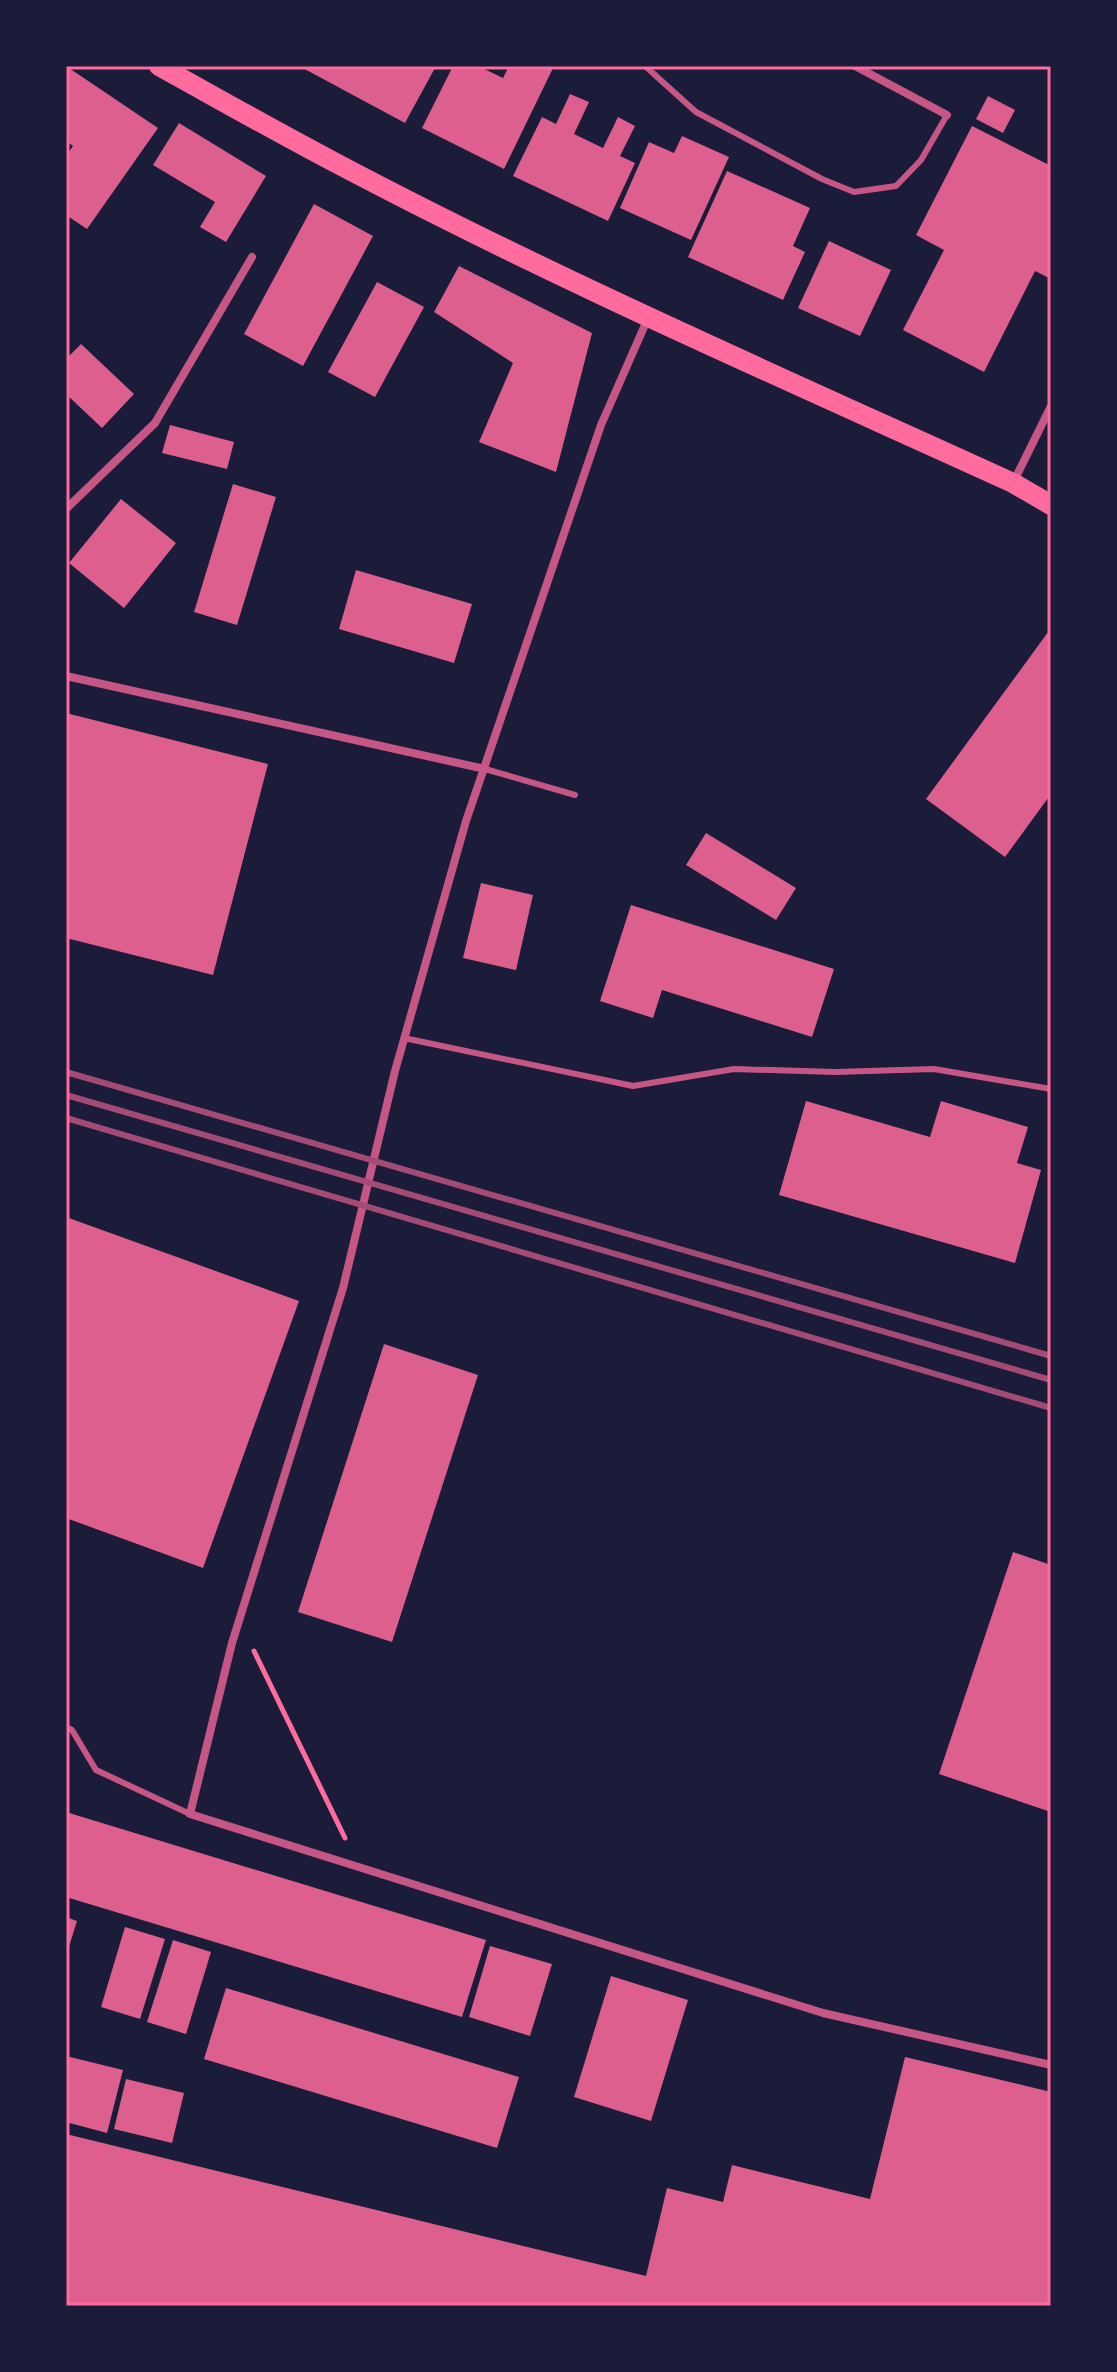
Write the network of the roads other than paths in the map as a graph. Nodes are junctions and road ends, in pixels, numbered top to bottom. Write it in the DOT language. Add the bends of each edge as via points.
graph roads {
  1 [pos="159,66"];
  2 [pos="645,66"];
  3 [pos="855,66"];
  4 [pos="947,115"];
  5 [pos="252,257"];
  6 [pos="649,316"];
  7 [pos="1051,406"];
  8 [pos="1013,483"];
  9 [pos="1051,505"];
  10 [pos="66,509"];
  11 [pos="66,676"];
  12 [pos="485,769"];
  13 [pos="575,795"];
  14 [pos="404,1038"];
  15 [pos="1051,1089"];
  16 [pos="66,1727"];
  17 [pos="190,1814"];
  18 [pos="1051,2065"];
  1 -- 6 [label="main road" via="335,162"];
  2 -- 4 [label="lane" via="696,112 854,192 896,186 921,160"];
  3 -- 4 [label="street"];
  5 -- 10 [label="street" via="155,423"];
  6 -- 8 [label="main road"];
  6 -- 12 [label="street" via="601,425"];
  7 -- 8 [label="street"];
  8 -- 9 [label="main road"];
  11 -- 12 [label="street"];
  12 -- 13 [label="lane"];
  12 -- 14 [label="street"];
  14 -- 15 [label="lane" via="633,1086 734,1069 934,1069"];
  14 -- 17 [label="street" via="343,1288 232,1643"];
  16 -- 17 [label="lane" via="96,1770"];
  17 -- 18 [label="street" via="823,2013"];
}
